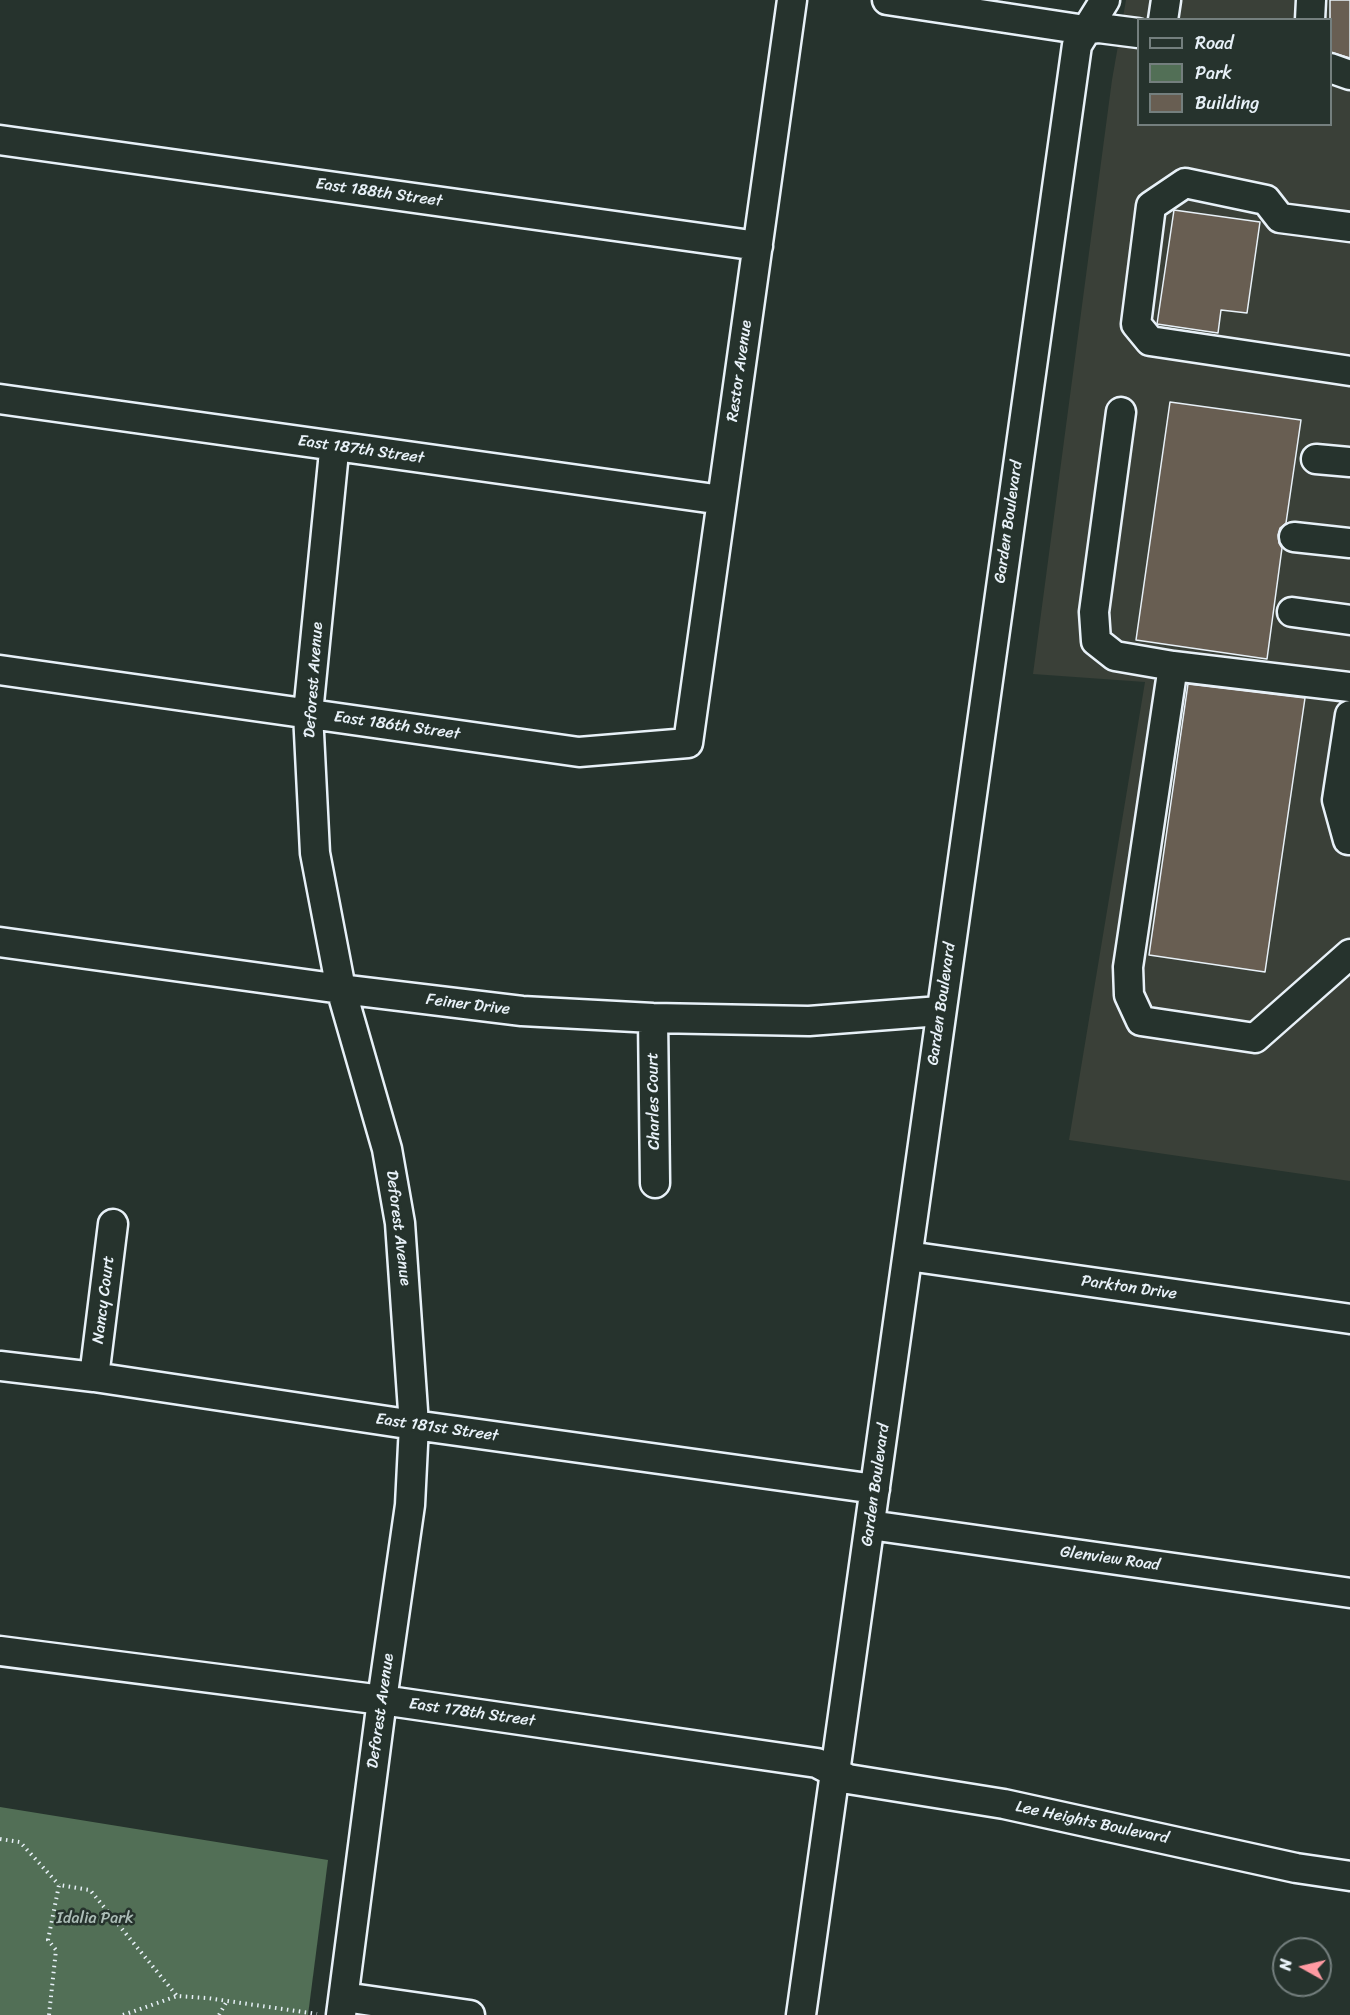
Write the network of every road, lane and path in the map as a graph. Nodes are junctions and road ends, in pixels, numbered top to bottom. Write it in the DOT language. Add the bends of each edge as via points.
graph roads {
  1 [pos="792,0"];
  2 [pos="887,0"];
  3 [pos="1105,0"];
  4 [pos="1166,0"];
  5 [pos="1311,0"];
  6 [pos="1163,18"];
  7 [pos="1310,18"];
  8 [pos="1085,30"];
  9 [pos="1137,33"];
  10 [pos="1332,69"];
  11 [pos="1350,75"];
  12 [pos="0,140"];
  13 [pos="1350,227"];
  14 [pos="758,246"];
  15 [pos="1350,371"];
  16 [pos="0,399"];
  17 [pos="1121,412"];
  18 [pos="333,446"];
  19 [pos="1316,459"];
  20 [pos="1350,462"];
  21 [pos="722,500"];
  22 [pos="1294,537"];
  23 [pos="1350,543"];
  24 [pos="1292,612"];
  25 [pos="1350,620"];
  26 [pos="1173,666"];
  27 [pos="0,670"];
  28 [pos="1350,687"];
  29 [pos="308,713"];
  30 [pos="1350,715"];
  31 [pos="688,743"];
  32 [pos="1349,841"];
  33 [pos="0,942"];
  34 [pos="1350,954"];
  35 [pos="341,989"];
  36 [pos="940,1011"];
  37 [pos="654,1018"];
  38 [pos="655,1183"];
  39 [pos="113,1224"];
  40 [pos="908,1256"];
  41 [pos="1350,1319"];
  42 [pos="0,1366"];
  43 [pos="94,1377"];
  44 [pos="414,1425"];
  45 [pos="875,1489"];
  46 [pos="870,1525"];
  47 [pos="1350,1593"];
  48 [pos="0,1651"];
  49 [pos="382,1701"];
  50 [pos="834,1772"];
  51 [pos="0,1839"];
  52 [pos="1350,1876"];
  53 [pos="59,1885"];
  54 [pos="177,1996"];
  55 [pos="227,2001"];
  56 [pos="334,2008"];
  57 [pos="49,2015"];
  58 [pos="123,2015"];
  59 [pos="219,2015"];
  60 [pos="470,2015"];
  61 [pos="801,2015"];
  1 -- 14 [label="street, Restor Avenue"];
  2 -- 8 [label="street"];
  3 -- 8 [label="street, Garden Boulevard"];
  4 -- 6 [label="street"];
  5 -- 7 [label="street"];
  8 -- 9 [label="street"];
  8 -- 36 [label="street, Garden Boulevard" via="1077,45"];
  10 -- 11 [label="street"];
  12 -- 14 [label="street, East 188th Street"];
  13 -- 15 [label="street" via="1280,218 1266,200 1185,183 1151,206 1136,324 1150,341"];
  14 -- 21 [label="street, Restor Avenue"];
  16 -- 18 [label="street, East 187th Street"];
  17 -- 26 [label="street" via="1094,612 1096,641 1115,656"];
  18 -- 21 [label="street, East 187th Street"];
  18 -- 29 [label="street, Deforest Avenue"];
  19 -- 20 [label="street"];
  21 -- 31 [label="street, Restor Avenue"];
  22 -- 23 [label="street"];
  24 -- 25 [label="street"];
  26 -- 28 [label="street"];
  26 -- 34 [label="street" via="1128,967 1129,995 1141,1021 1255,1038"];
  27 -- 29 [label="street, East 186th Street"];
  29 -- 31 [label="street, East 186th Street" via="579,752"];
  29 -- 35 [label="street, Deforest Avenue" via="315,853"];
  30 -- 32 [label="street" via="1337,801"];
  33 -- 35 [label="street, Feiner Drive"];
  35 -- 37 [label="street, Feiner Drive" via="522,1011"];
  35 -- 44 [label="street, Deforest Avenue" via="387,1149 400,1223"];
  36 -- 37 [label="street, Feiner Drive" via="809,1021"];
  36 -- 40 [label="street, Garden Boulevard"];
  37 -- 38 [label="street, Charles Court"];
  39 -- 43 [label="street, Nancy Court"];
  40 -- 41 [label="street, Parkton Drive"];
  40 -- 45 [label="street, Garden Boulevard"];
  42 -- 43 [label="street, East 181st Street"];
  43 -- 44 [label="street, East 181st Street"];
  44 -- 45 [label="street, East 181st Street"];
  44 -- 49 [label="street, Deforest Avenue" via="410,1505"];
  45 -- 46 [label="street, Garden Boulevard"];
  46 -- 47 [label="street, Glenview Road"];
  46 -- 50 [label="street, Garden Boulevard"];
  48 -- 49 [label="street, East 178th Street"];
  49 -- 50 [label="street, East 178th Street" via="817,1763"];
  49 -- 56 [label="street, Deforest Avenue"];
  50 -- 52 [label="street, Lee Heights Boulevard" via="848,1779 1004,1804 1296,1868"];
  50 -- 61 [label="street, Garden Boulevard"];
  51 -- 53 [label="path" via="20,1842"];
  53 -- 54 [label="path" via="90,1890"];
  53 -- 57 [label="path" via="48,1940 56,1950"];
  54 -- 55 [label="path"];
  54 -- 58 [label="path"];
  55 -- 56 [label="path"];
  55 -- 59 [label="path"];
  56 -- 60 [label="street"];
}
